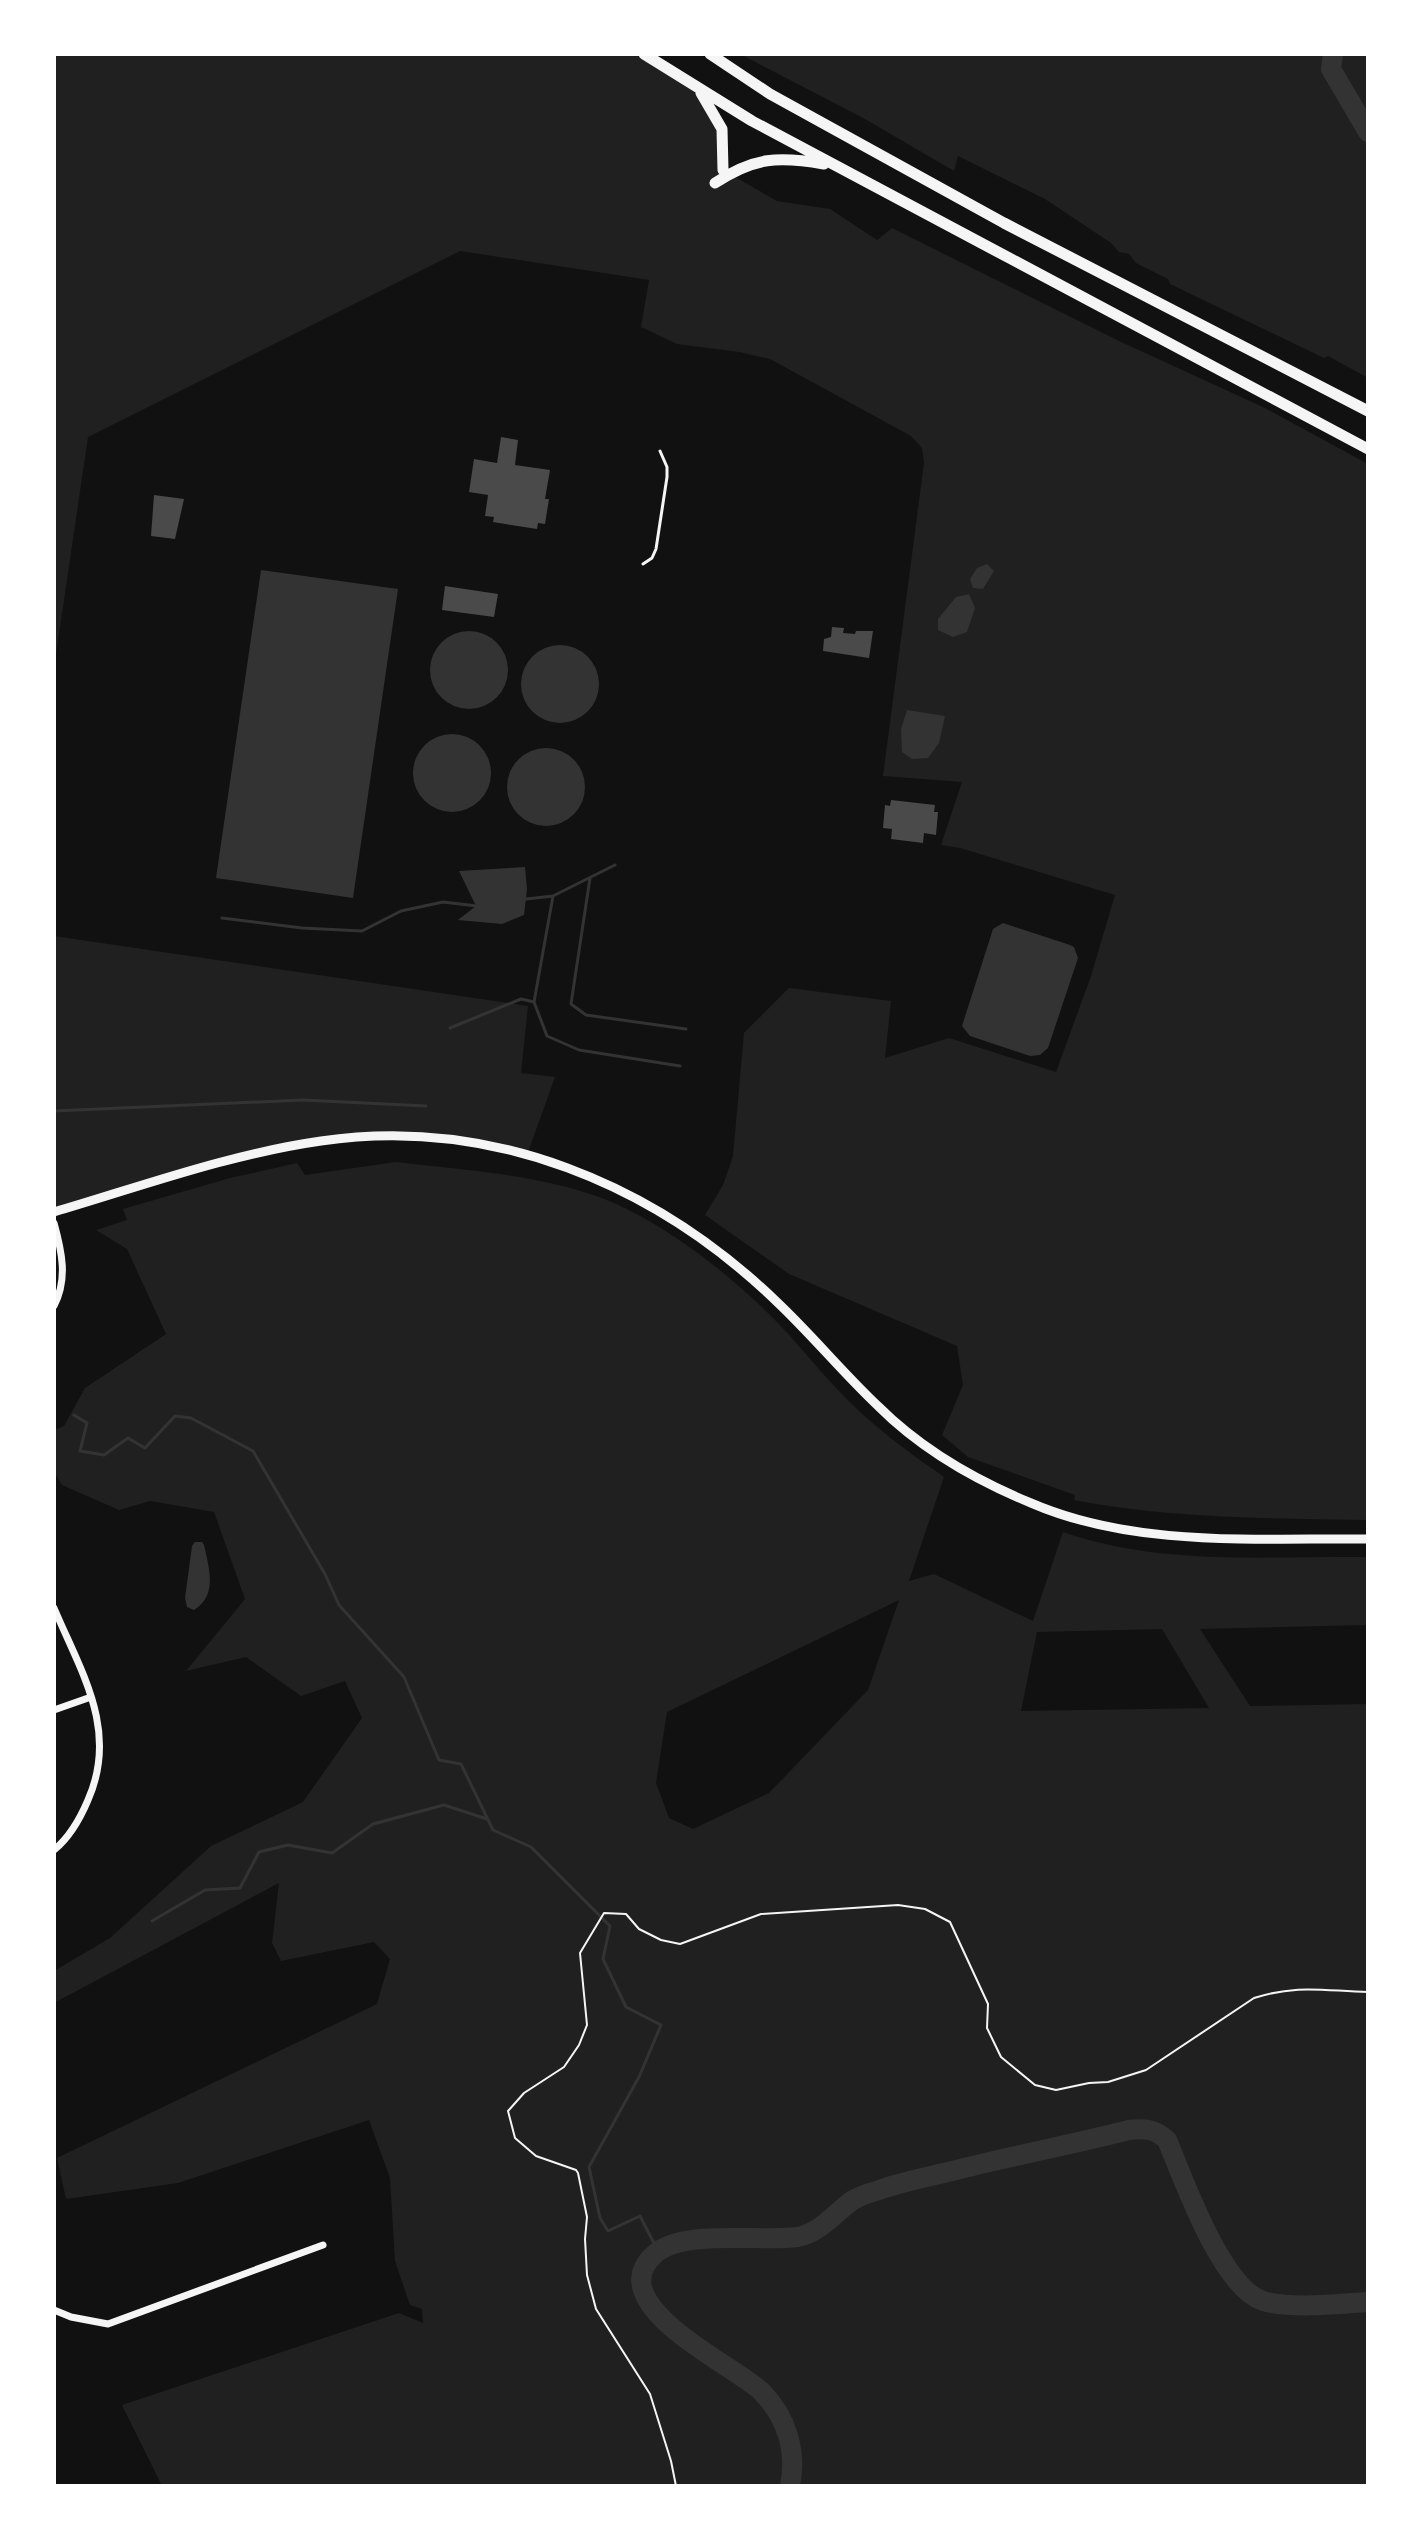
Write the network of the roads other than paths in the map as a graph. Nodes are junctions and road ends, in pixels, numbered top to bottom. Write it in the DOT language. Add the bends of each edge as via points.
graph roads {
  1 [pos="644,54"];
  2 [pos="710,54"];
  3 [pos="695,86"];
  4 [pos="835,166"];
  5 [pos="723,170"];
  6 [pos="715,183"];
  7 [pos="1368,411"];
  8 [pos="1368,449"];
  9 [pos="660,451"];
  10 [pos="643,564"];
  11 [pos="54,1212"];
  12 [pos="54,1223"];
  13 [pos="54,1306"];
  14 [pos="1368,1539"];
  15 [pos="54,1608"];
  16 [pos="91,1697"];
  17 [pos="54,1710"];
  18 [pos="54,1850"];
  19 [pos="323,2245"];
  20 [pos="54,2310"];
  1 -- 3 [label="main road"];
  2 -- 7 [label="main road" via="770,94 924,179"];
  3 -- 4 [label="main road"];
  3 -- 5 [label="main road" via="722,129"];
  4 -- 6 [label="main road" via="774,159 746,165"];
  4 -- 8 [label="main road"];
  9 -- 10 [label="lane" via="667,467 665,491 656,549"];
  11 -- 14 [label="street" via="319,1141 416,1138 527,1155 642,1200 692,1230 777,1302 880,1409 919,1441 1033,1505 1086,1521 1169,1535"];
  12 -- 13 [label="street" via="64,1273"];
  15 -- 16 [label="street"];
  16 -- 17 [label="street"];
  16 -- 18 [label="street" via="101,1747 95,1783 79,1820"];
  19 -- 20 [label="street" via="108,2324"];
}
